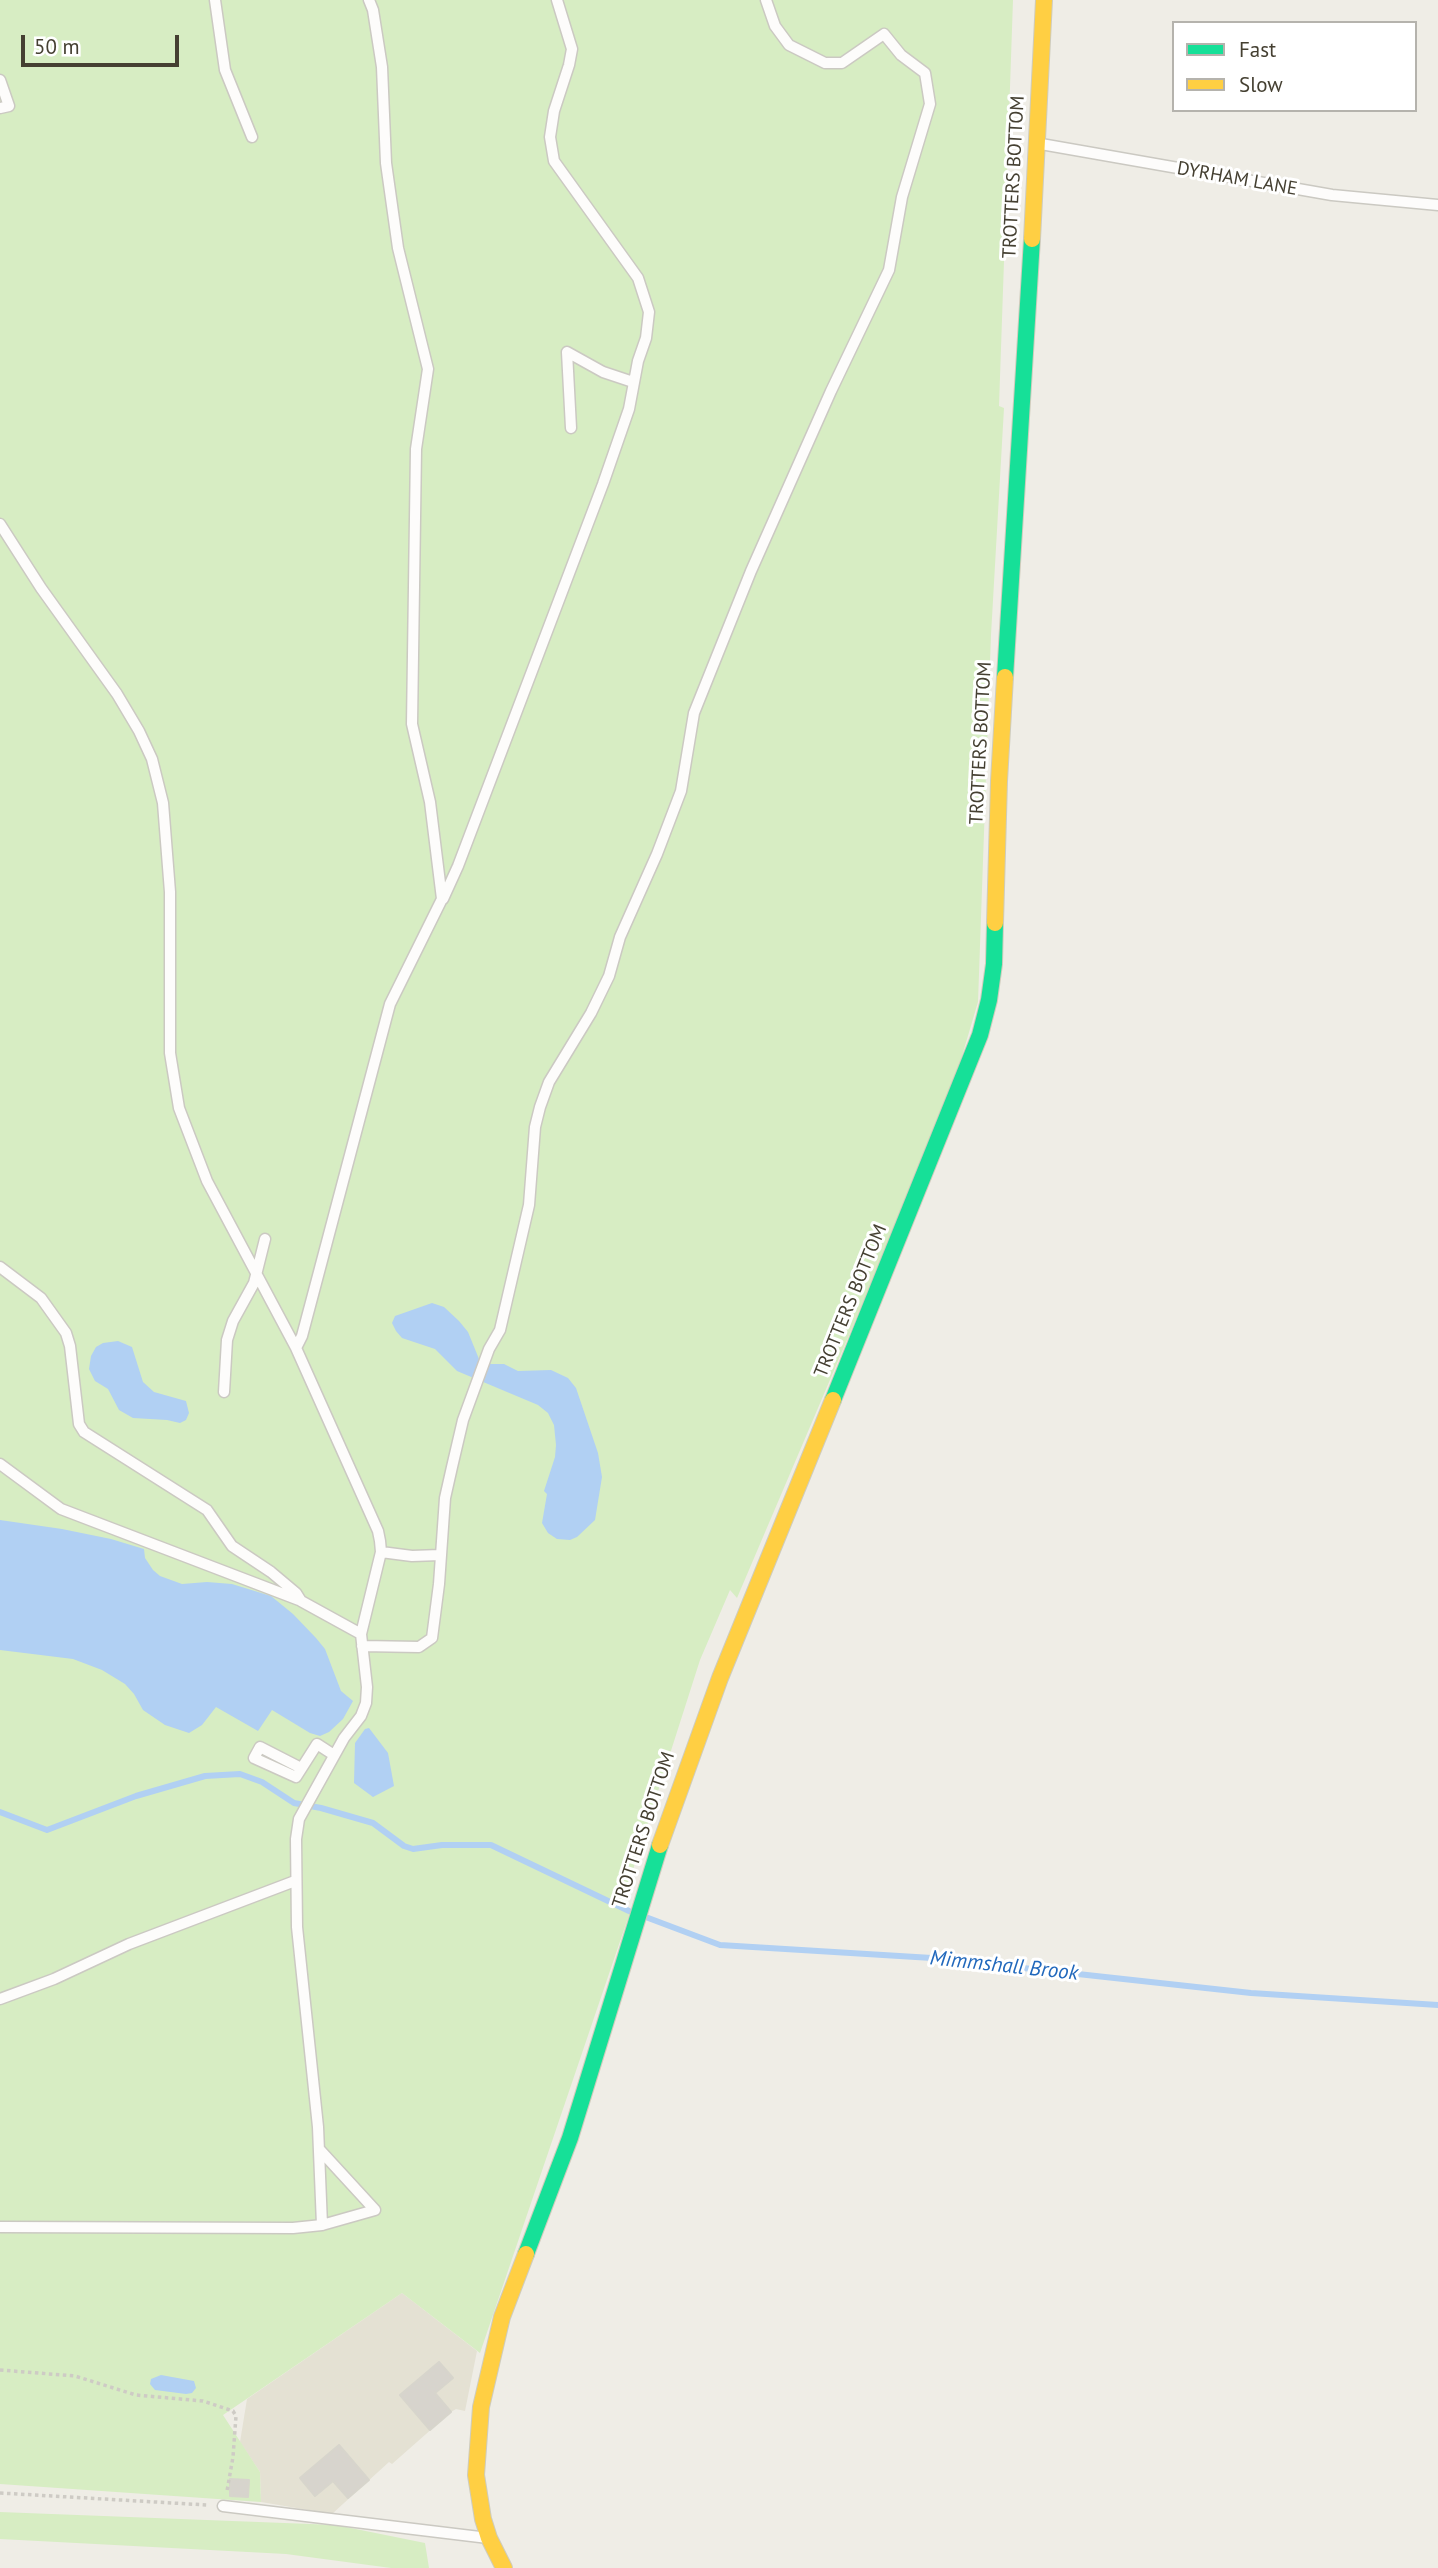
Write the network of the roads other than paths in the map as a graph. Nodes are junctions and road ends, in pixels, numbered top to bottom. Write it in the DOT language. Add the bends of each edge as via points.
graph roads {
  1 [pos="215,0"];
  2 [pos="369,0"];
  3 [pos="557,0"];
  4 [pos="766,0"];
  5 [pos="1044,0"];
  6 [pos="0,80"];
  7 [pos="0,108"];
  8 [pos="252,136"];
  9 [pos="1038,143"];
  10 [pos="1438,205"];
  11 [pos="633,382"];
  12 [pos="571,428"];
  13 [pos="0,524"];
  14 [pos="442,899"];
  15 [pos="265,1239"];
  16 [pos="0,1267"];
  17 [pos="257,1276"];
  18 [pos="296,1348"];
  19 [pos="224,1392"];
  20 [pos="0,1464"];
  21 [pos="381,1552"];
  22 [pos="440,1555"];
  23 [pos="302,1601"];
  24 [pos="362,1640"];
  25 [pos="334,1755"];
  26 [pos="302,1768"];
  27 [pos="295,1881"];
  28 [pos="0,2000"];
  29 [pos="320,2149"];
  30 [pos="322,2225"];
  31 [pos="0,2227"];
  32 [pos="223,2506"];
  33 [pos="489,2538"];
  34 [pos="504,2568"];
  1 -- 8 [label="lane" via="225,70"];
  2 -- 14 [label="lane" via="382,67 386,163 398,248 428,369 416,449 412,724 430,802"];
  3 -- 11 [label="lane" via="572,49 554,111 550,137 554,161 614,242 644,292 649,312 646,338"];
  4 -- 22 [label="lane" via="775,26 789,45 825,63 842,63 884,34 925,73 930,104 902,197 889,270 751,571 694,713 681,791 620,937 609,975 549,1082 540,1107 529,1205 500,1329 463,1420 445,1498"];
  5 -- 9 [label="street, TROTTERS BOTTOM"];
  6 -- 7 [label="lane" via="9,106"];
  9 -- 10 [label="lane, DYRHAM LANE" via="1332,195"];
  9 -- 33 [label="street, TROTTERS BOTTOM" via="989,1000 942,1133 679,1788 570,2137 502,2317 489,2363 476,2453 478,2497"];
  11 -- 12 [label="lane" via="567,352"];
  11 -- 14 [label="lane" via="629,409 603,484"];
  13 -- 17 [label="lane" via="117,694 155,766 163,803 170,892 170,1053 179,1108 207,1181"];
  14 -- 18 [label="lane" via="390,1004"];
  15 -- 17 [label="lane"];
  16 -- 23 [label="lane" via="41,1298 66,1333 84,1432 207,1510 232,1546 271,1572"];
  17 -- 18 [label="lane"];
  17 -- 19 [label="lane" via="227,1340"];
  18 -- 21 [label="lane" via="378,1531"];
  20 -- 23 [label="lane" via="61,1509"];
  21 -- 22 [label="lane"];
  21 -- 24 [label="lane"];
  22 -- 24 [label="lane" via="432,1638 419,1647"];
  23 -- 24 [label="lane"];
  24 -- 25 [label="lane" via="366,1703"];
  25 -- 26 [label="lane" via="317,1744"];
  25 -- 27 [label="lane" via="299,1819"];
  27 -- 28 [label="lane" via="129,1944"];
  27 -- 29 [label="lane"];
  29 -- 30 [label="lane"];
  29 -- 30 [label="lane" via="375,2210"];
  30 -- 31 [label="lane"];
  32 -- 33 [label="lane"];
  33 -- 34 [label="street, TROTTERS BOTTOM"];
}
